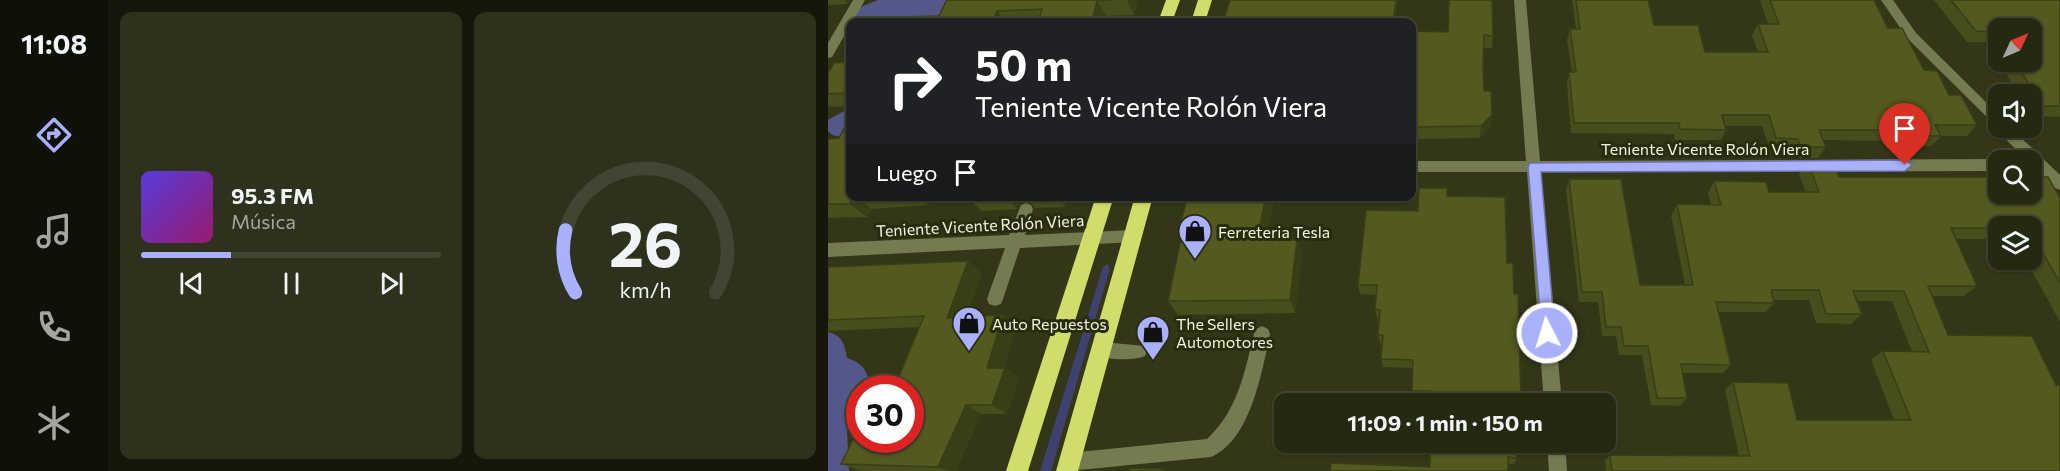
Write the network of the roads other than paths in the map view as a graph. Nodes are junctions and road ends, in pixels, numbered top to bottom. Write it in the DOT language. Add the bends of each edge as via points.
graph roads {
  1 [pos="859,0"];
  2 [pos="1173,0"];
  3 [pos="1205,0"];
  4 [pos="1520,0"];
  5 [pos="1887,0"];
  6 [pos="849,18"];
  7 [pos="1166,18"];
  8 [pos="1199,18"];
  9 [pos="846,23"];
  10 [pos="828,54"];
  11 [pos="1988,112"];
  12 [pos="2012,138"];
  13 [pos="2023,150"];
  14 [pos="1988,165"];
  15 [pos="2042,165"];
  16 [pos="2060,165"];
  17 [pos="1416,167"];
  18 [pos="1534,167"];
  19 [pos="2042,170"];
  20 [pos="2060,184"];
  21 [pos="1103,201"];
  22 [pos="1143,201"];
  23 [pos="1026,209"];
  24 [pos="1134,236"];
  25 [pos="1092,237"];
  26 [pos="1013,241"];
  27 [pos="828,250"];
  28 [pos="994,299"];
  29 [pos="1262,334"];
  30 [pos="1102,350"];
  31 [pos="1139,351"];
  32 [pos="1551,393"];
  33 [pos="1557,453"];
  34 [pos="1068,466"];
  35 [pos="1017,471"];
  36 [pos="1558,471"];
  1 -- 6 [label="street"];
  2 -- 7 [label="highway"];
  3 -- 8 [label="highway"];
  4 -- 18 [label="street"];
  5 -- 11 [label="street" via="1912,36"];
  9 -- 10 [label="street"];
  12 -- 13 [label="street"];
  14 -- 18 [label="street, Teniente Vicente Rolón Viera"];
  15 -- 16 [label="street"];
  17 -- 18 [label="street, Teniente Vicente Rolón Viera"];
  18 -- 32 [label="street"];
  19 -- 20 [label="street"];
  21 -- 25 [label="highway"];
  22 -- 24 [label="highway"];
  23 -- 26 [label="street"];
  24 -- 25 [label="street, Teniente Vicente Rolón Viera"];
  24 -- 30 [label="highway"];
  25 -- 26 [label="street, Teniente Vicente Rolón Viera"];
  25 -- 35 [label="highway"];
  26 -- 27 [label="street, Teniente Vicente Rolón Viera"];
  26 -- 28 [label="street"];
  29 -- 34 [label="street" via="1243,409 1227,435 1211,448"];
  30 -- 31 [label="street"];
  30 -- 34 [label="highway"];
  33 -- 36 [label="street"];
}
